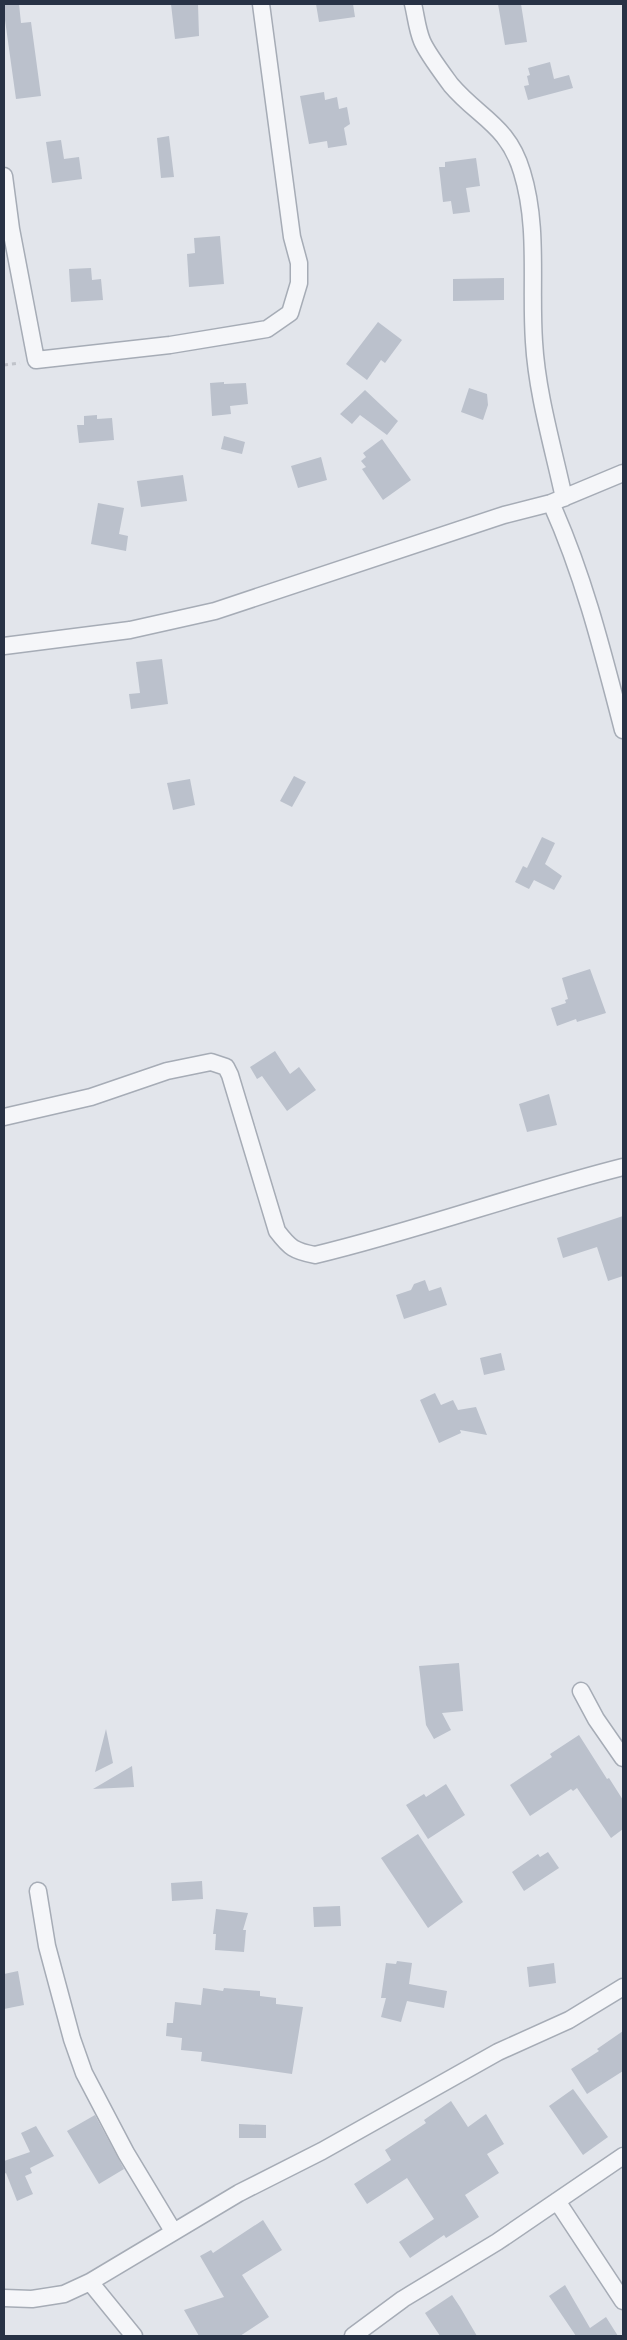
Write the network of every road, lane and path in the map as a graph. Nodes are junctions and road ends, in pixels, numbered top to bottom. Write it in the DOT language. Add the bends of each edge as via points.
graph roads {
  1 [pos="261,4"];
  2 [pos="413,4"];
  3 [pos="4,176"];
  4 [pos="623,473"];
  5 [pos="558,501"];
  6 [pos="4,646"];
  7 [pos="623,730"];
  8 [pos="4,1117"];
  9 [pos="623,1167"];
  10 [pos="581,1691"];
  11 [pos="623,1758"];
  12 [pos="38,1891"];
  13 [pos="623,1987"];
  14 [pos="623,2156"];
  15 [pos="557,2201"];
  16 [pos="173,2231"];
  17 [pos="90,2282"];
  18 [pos="4,2298"];
  19 [pos="623,2301"];
  20 [pos="134,2336"];
  21 [pos="353,2336"];
  1 -- 3 [label="street" via="292,237 299,263 299,283 290,313 268,329 170,345 36,360"];
  2 -- 5 [label="street" via="422,42 452,86 502,132 522,171 530,207 534,342"];
  4 -- 5 [label="street"];
  5 -- 6 [label="street" via="504,515 215,611 130,630"];
  5 -- 7 [label="street" via="599,636"];
  8 -- 9 [label="street" via="91,1097 166,1071 211,1062 226,1067 277,1230 297,1252 315,1255"];
  10 -- 11 [label="street" via="596,1720"];
  12 -- 16 [label="street" via="47,1946 84,2073 126,2153"];
  13 -- 16 [label="street" via="569,2020 482,2061"];
  14 -- 15 [label="street"];
  15 -- 19 [label="street"];
  15 -- 21 [label="street" via="404,2299"];
  16 -- 17 [label="street"];
  17 -- 18 [label="street" via="64,2294 32,2299"];
  17 -- 20 [label="street"];
}
